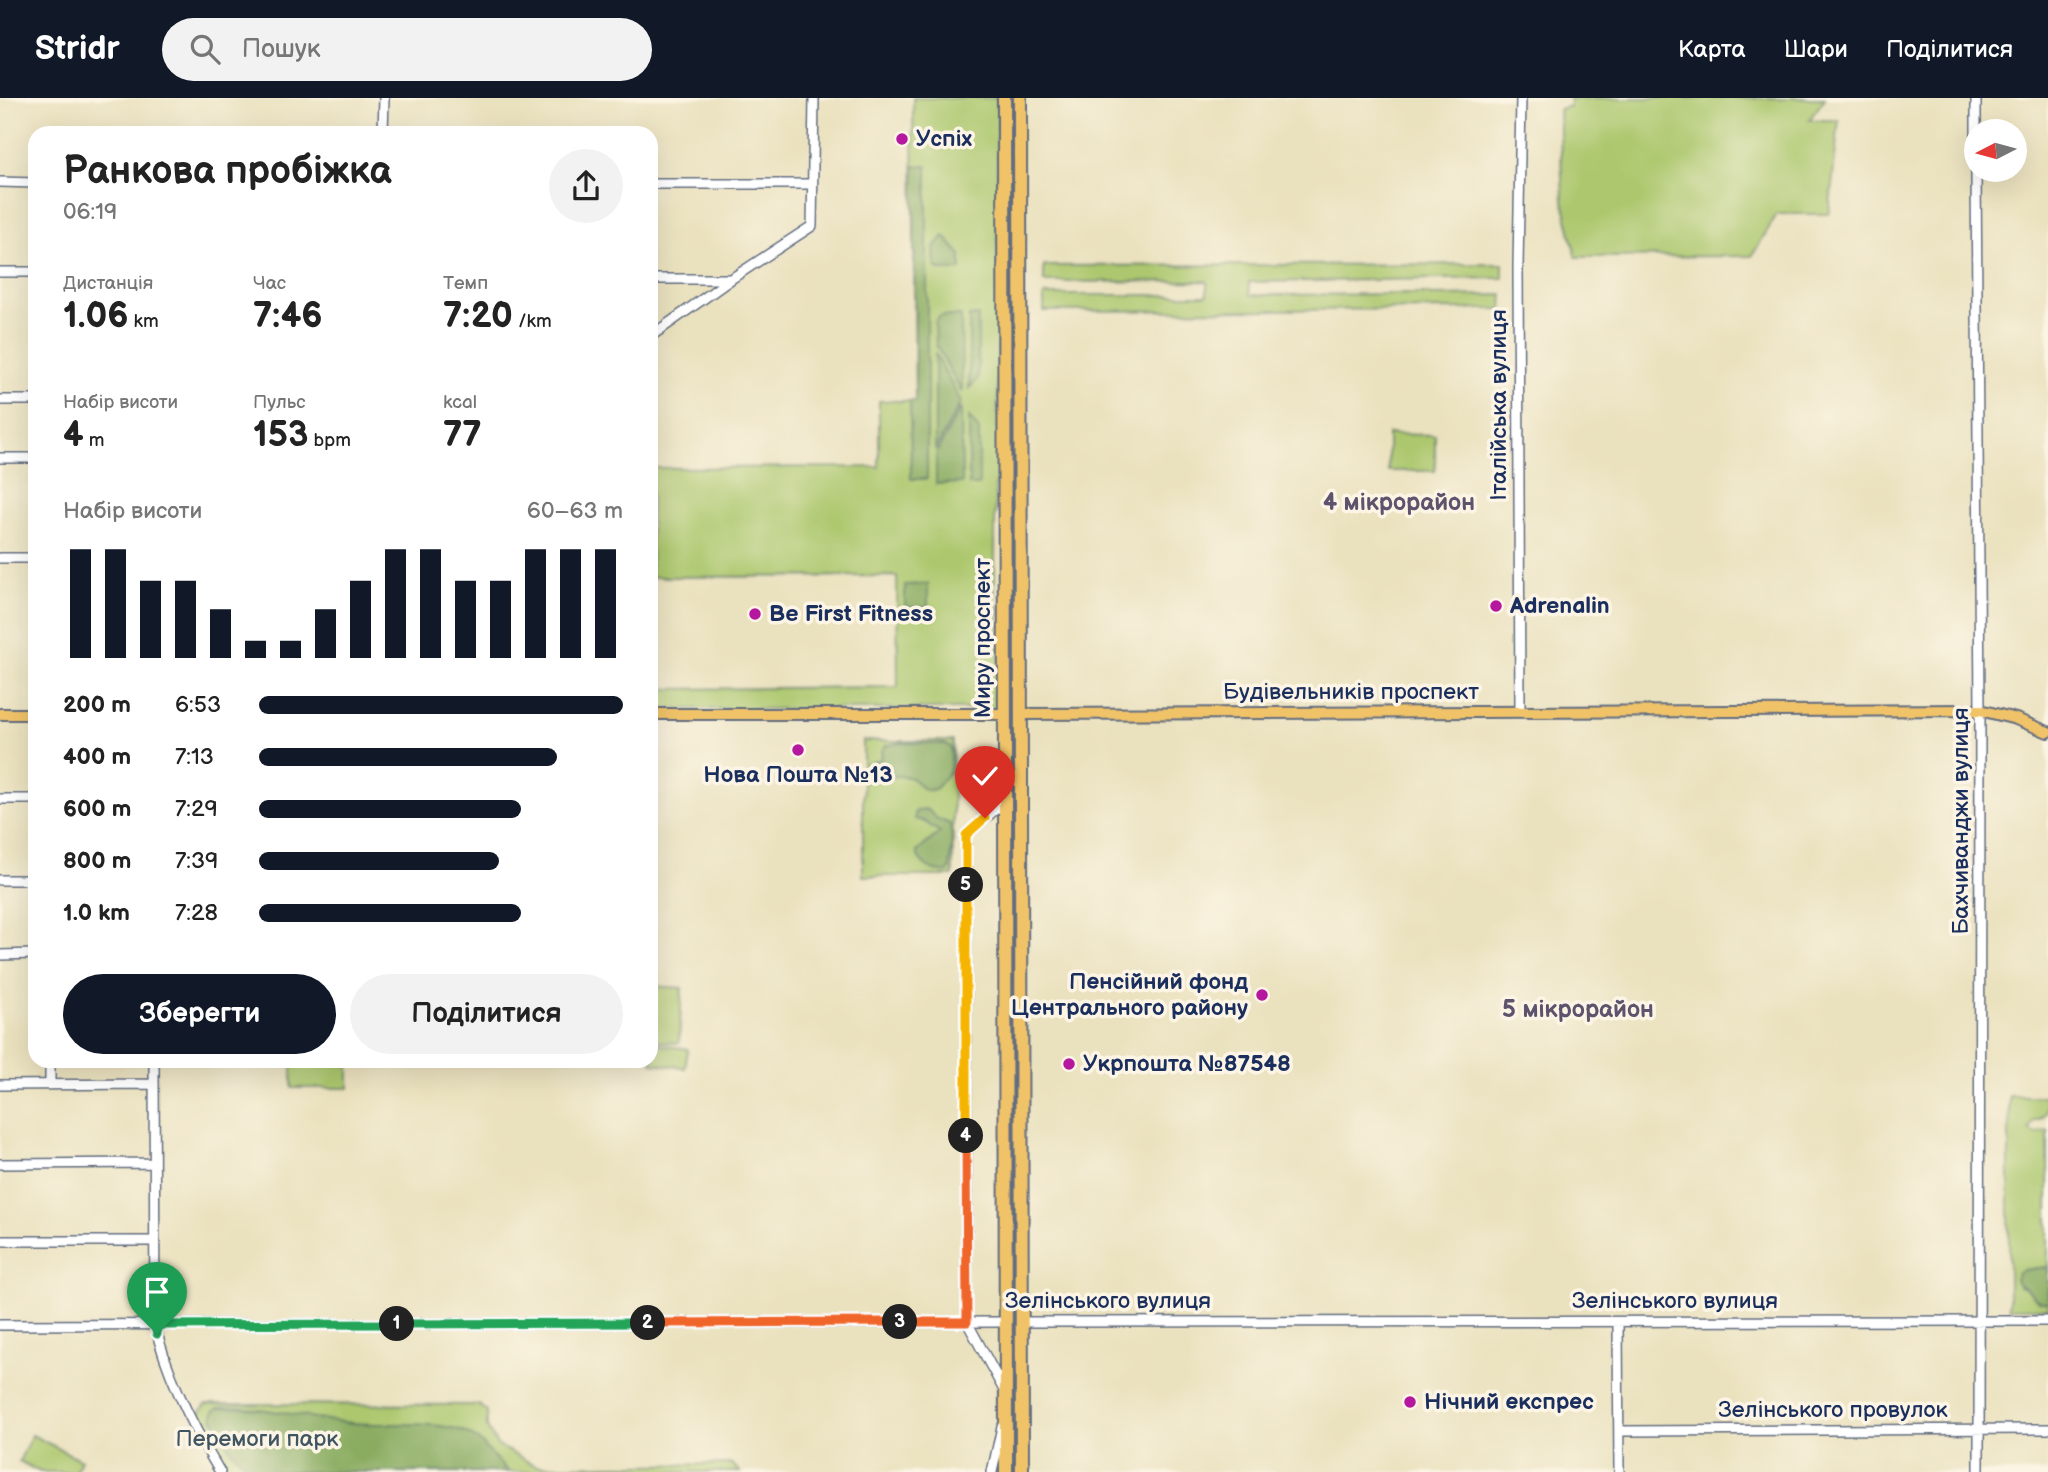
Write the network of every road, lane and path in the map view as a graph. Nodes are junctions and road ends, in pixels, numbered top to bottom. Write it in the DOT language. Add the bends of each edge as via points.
graph roads {
  1 [pos="384,98"];
  2 [pos="814,98"];
  3 [pos="1004,98"];
  4 [pos="1020,98"];
  5 [pos="1521,98"];
  6 [pos="1976,98"];
  7 [pos="1976,119"];
  8 [pos="383,126"];
  9 [pos="0,182"];
  10 [pos="1976,182"];
  11 [pos="28,183"];
  12 [pos="658,184"];
  13 [pos="812,184"];
  14 [pos="0,272"];
  15 [pos="28,272"];
  16 [pos="658,279"];
  17 [pos="731,279"];
  18 [pos="658,332"];
  19 [pos="0,400"];
  20 [pos="28,400"];
  21 [pos="0,458"];
  22 [pos="28,458"];
  23 [pos="0,558"];
  24 [pos="28,558"];
  25 [pos="1980,710"];
  26 [pos="1520,712"];
  27 [pos="0,714"];
  28 [pos="28,714"];
  29 [pos="658,714"];
  30 [pos="1004,714"];
  31 [pos="1021,714"];
  32 [pos="2048,732"];
  33 [pos="0,799"];
  34 [pos="28,799"];
  35 [pos="1005,801"];
  36 [pos="0,880"];
  37 [pos="28,880"];
  38 [pos="28,954"];
  39 [pos="0,955"];
  40 [pos="50,1068"];
  41 [pos="153,1068"];
  42 [pos="154,1084"];
  43 [pos="0,1085"];
  44 [pos="50,1085"];
  45 [pos="154,1163"];
  46 [pos="0,1164"];
  47 [pos="0,1241"];
  48 [pos="155,1241"];
  49 [pos="2048,1321"];
  50 [pos="967,1322"];
  51 [pos="1005,1322"];
  52 [pos="1022,1322"];
  53 [pos="1618,1322"];
  54 [pos="1980,1322"];
  55 [pos="0,1325"];
  56 [pos="155,1325"];
  57 [pos="1005,1394"];
  58 [pos="1005,1411"];
  59 [pos="1979,1429"];
  60 [pos="2048,1429"];
  61 [pos="1619,1431"];
  62 [pos="220,1472"];
  63 [pos="992,1472"];
  64 [pos="1006,1472"];
  65 [pos="1022,1472"];
  66 [pos="1619,1472"];
  67 [pos="1979,1472"];
  1 -- 8 [label="street"];
  2 -- 13 [label="street"];
  3 -- 30 [label="highway, Миру проспект"];
  4 -- 31 [label="highway, Миру проспект"];
  5 -- 26 [label="street, Італійська вулиця"];
  6 -- 7 [label="street"];
  9 -- 11 [label="street"];
  10 -- 25 [label="street, Бахчиванджи вулиця"];
  12 -- 13 [label="street"];
  13 -- 17 [label="street" via="812,226"];
  14 -- 15 [label="street"];
  16 -- 17 [label="street"];
  17 -- 18 [label="street"];
  19 -- 20 [label="street"];
  21 -- 22 [label="street"];
  23 -- 24 [label="street"];
  25 -- 26 [label="main road, Будівельників проспект"];
  25 -- 32 [label="main road, Будівельників проспект"];
  25 -- 54 [label="street, Бахчиванджи вулиця"];
  26 -- 31 [label="main road, Будівельників проспект"];
  27 -- 28 [label="main road"];
  29 -- 30 [label="main road, Будівельників проспект"];
  30 -- 31 [label="highway, Будівельників проспект"];
  30 -- 35 [label="highway, Миру проспект"];
  31 -- 52 [label="highway, Миру проспект"];
  33 -- 34 [label="street"];
  35 -- 50 [label="street" via="966,835"];
  35 -- 51 [label="highway, Миру проспект"];
  36 -- 37 [label="street"];
  38 -- 39 [label="street"];
  40 -- 44 [label="street"];
  41 -- 42 [label="street"];
  42 -- 44 [label="street"];
  42 -- 45 [label="street"];
  43 -- 44 [label="street"];
  45 -- 46 [label="street"];
  45 -- 48 [label="street"];
  47 -- 48 [label="street"];
  48 -- 56 [label="street"];
  49 -- 54 [label="street, Зелінського вулиця"];
  50 -- 51 [label="street, Зелінського вулиця"];
  50 -- 56 [label="street, Зелінського вулиця"];
  50 -- 57 [label="street"];
  51 -- 52 [label="highway, Зелінського вулиця"];
  51 -- 57 [label="highway, Миру проспект"];
  52 -- 53 [label="street, Зелінського вулиця"];
  52 -- 65 [label="highway, Миру проспект"];
  53 -- 54 [label="street, Зелінського вулиця"];
  53 -- 61 [label="street"];
  54 -- 59 [label="street, Бахчиванджи вулиця"];
  55 -- 56 [label="street, Зелінського вулиця"];
  56 -- 62 [label="street" via="175,1383"];
  57 -- 58 [label="highway, Миру проспект"];
  58 -- 63 [label="street"];
  58 -- 64 [label="highway, Миру проспект"];
  59 -- 60 [label="street, Зелінського провулок"];
  59 -- 61 [label="street, Зелінського провулок"];
  59 -- 67 [label="street, Бахчиванджи вулиця"];
  61 -- 66 [label="street"];
}
